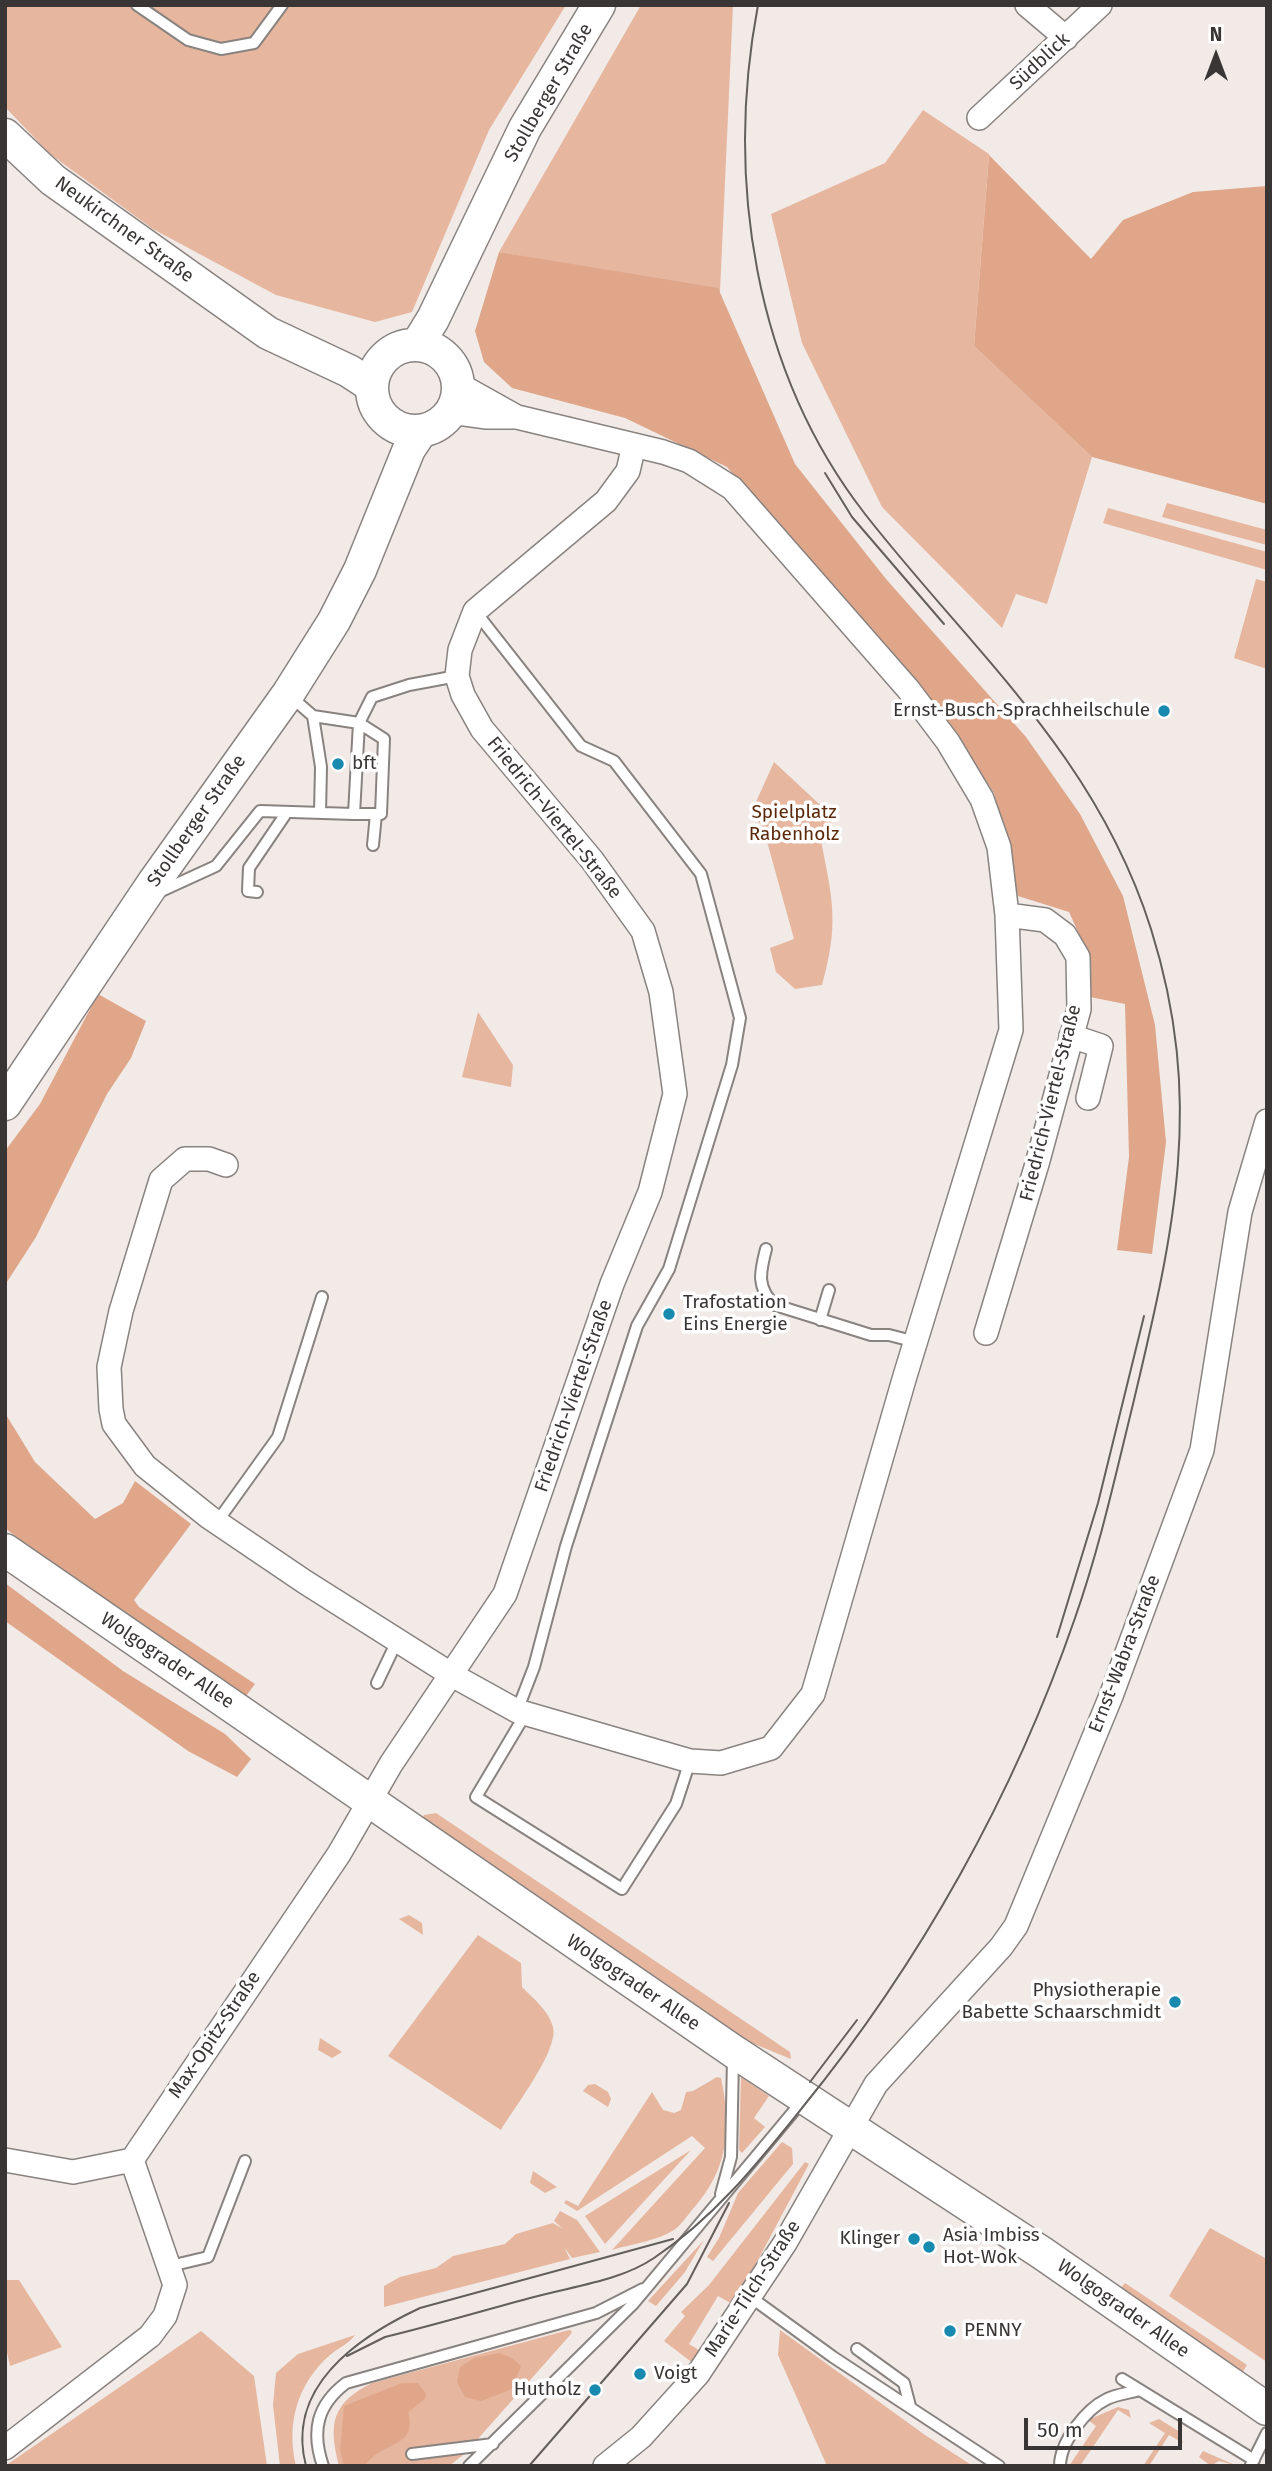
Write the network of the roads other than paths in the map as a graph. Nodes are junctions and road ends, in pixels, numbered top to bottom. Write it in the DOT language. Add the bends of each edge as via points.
graph roads {
  1 [pos="137,5"];
  2 [pos="282,5"];
  3 [pos="599,5"];
  4 [pos="1027,5"];
  5 [pos="1100,5"];
  6 [pos="1066,38"];
  7 [pos="979,118"];
  8 [pos="5,135"];
  9 [pos="482,220"];
  10 [pos="249,317"];
  11 [pos="402,349"];
  12 [pos="451,385"];
  13 [pos="372,386"];
  14 [pos="383,418"];
  15 [pos="421,431"];
  16 [pos="634,445"];
  17 [pos="375,532"];
  18 [pos="475,611"];
  19 [pos="457,676"];
  20 [pos="288,694"];
  21 [pos="313,716"];
  22 [pos="359,723"];
  23 [pos="287,812"];
  24 [pos="320,813"];
  25 [pos="354,814"];
  26 [pos="376,814"];
  27 [pos="373,845"];
  28 [pos="257,892"];
  29 [pos="142,900"];
  30 [pos="1007,915"];
  31 [pos="1071,1036"];
  32 [pos="1088,1098"];
  33 [pos="5,1104"];
  34 [pos="1267,1121"];
  35 [pos="226,1165"];
  36 [pos="766,1249"];
  37 [pos="829,1290"];
  38 [pos="322,1297"];
  39 [pos="820,1320"];
  40 [pos="986,1333"];
  41 [pos="916,1342"];
  42 [pos="217,1522"];
  43 [pos="5,1550"];
  44 [pos="398,1639"];
  45 [pos="452,1675"];
  46 [pos="377,1683"];
  47 [pos="522,1712"];
  48 [pos="690,1761"];
  49 [pos="368,1801"];
  50 [pos="733,2051"];
  51 [pos="805,2097"];
  52 [pos="851,2127"];
  53 [pos="5,2160"];
  54 [pos="132,2160"];
  55 [pos="245,2161"];
  56 [pos="720,2197"];
  57 [pos="170,2266"];
  58 [pos="649,2286"];
  59 [pos="749,2296"];
  60 [pos="858,2349"];
  61 [pos="1122,2379"];
  62 [pos="1140,2390"];
  63 [pos="910,2406"];
  64 [pos="1267,2409"];
  65 [pos="1267,2433"];
  66 [pos="493,2444"];
  67 [pos="5,2448"];
  68 [pos="412,2454"];
  69 [pos="1252,2463"];
  70 [pos="323,2466"];
  71 [pos="469,2466"];
  72 [pos="605,2466"];
  73 [pos="999,2466"];
  74 [pos="1060,2466"];
  1 -- 2 [label="lane" via="188,40 221,49 254,43"];
  3 -- 9 [label="main road, Stollberger Straße" via="525,128"];
  4 -- 6 [label="street"];
  5 -- 6 [label="street, Südblick"];
  6 -- 7 [label="street, Südblick"];
  8 -- 10 [label="main road, Neukirchner Straße" via="53,180"];
  9 -- 11 [label="main road, Stollberger Straße" via="433,319"];
  9 -- 12 [label="main road, Stollberger Straße" via="449,336"];
  10 -- 11 [label="main road, Neukirchner Straße" via="293,327 362,353"];
  10 -- 13 [label="main road, Neukirchner Straße" via="268,333"];
  11 -- 12 [label="main road" via="438,351"];
  11 -- 13 [label="main road" via="380,363"];
  12 -- 15 [label="main road" via="433,427"];
  12 -- 16 [label="street" via="487,417 517,416"];
  13 -- 14 [label="main road" via="374,403"];
  14 -- 15 [label="main road" via="408,431"];
  14 -- 17 [label="main road, Stollberger Straße" via="383,473"];
  15 -- 17 [label="main road, Stollberger Straße"];
  16 -- 18 [label="street" via="628,471 606,501"];
  16 -- 30 [label="street" via="689,461 732,488 908,690 948,742 982,799 999,847"];
  17 -- 20 [label="main road, Stollberger Straße" via="334,621"];
  18 -- 19 [label="street" via="460,649"];
  18 -- 47 [label="lane" via="582,746 614,761 701,874 740,1017 732,1065 669,1269 637,1325 566,1546"];
  19 -- 22 [label="lane" via="372,696"];
  19 -- 45 [label="street, Friedrich-Viertel-Straße" via="482,730 592,860 643,931 661,992 675,1094 650,1192 611,1284 505,1594"];
  20 -- 21 [label="lane"];
  20 -- 29 [label="main road, Stollberger Straße"];
  21 -- 22 [label="lane"];
  21 -- 24 [label="lane" via="321,767"];
  22 -- 25 [label="lane"];
  22 -- 26 [label="lane" via="384,739 381,814"];
  23 -- 24 [label="lane"];
  23 -- 28 [label="lane" via="249,868 248,891"];
  23 -- 29 [label="lane" via="260,811 216,866"];
  24 -- 25 [label="lane"];
  25 -- 26 [label="lane"];
  26 -- 27 [label="lane"];
  29 -- 33 [label="main road, Stollberger Straße"];
  30 -- 31 [label="street, Friedrich-Viertel-Straße" via="1045,920 1065,935 1078,957 1079,1009"];
  30 -- 41 [label="street" via="1011,1030"];
  31 -- 32 [label="street" via="1101,1046"];
  31 -- 40 [label="street, Friedrich-Viertel-Straße"];
  34 -- 52 [label="street, Ernst-Wabra-Straße" via="1240,1212 1202,1450 1111,1696 1016,1926 876,2084"];
  35 -- 42 [label="street" via="185,1159 161,1180 109,1367 114,1424 128,1446"];
  36 -- 39 [label="lane" via="760,1271 765,1296 775,1305"];
  37 -- 39 [label="lane"];
  38 -- 42 [label="lane" via="278,1437"];
  39 -- 41 [label="lane"];
  41 -- 48 [label="street" via="813,1693 771,1748 721,1763"];
  42 -- 44 [label="street"];
  43 -- 49 [label="main road, Wolgograder Allee"];
  44 -- 45 [label="street"];
  44 -- 46 [label="lane"];
  45 -- 47 [label="street"];
  45 -- 49 [label="street, Friedrich-Viertel-Straße"];
  47 -- 48 [label="street"];
  47 -- 48 [label="lane" via="476,1797 622,1889 676,1804"];
  49 -- 50 [label="main road, Wolgograder Allee"];
  49 -- 54 [label="street, Max-Opitz-Straße" via="339,1854"];
  50 -- 51 [label="main road, Wolgograder Allee"];
  50 -- 56 [label="lane" via="731,2157"];
  51 -- 52 [label="main road, Wolgograder Allee"];
  51 -- 56 [label="lane"];
  52 -- 59 [label="street, Marie-Tilch-Straße"];
  52 -- 64 [label="main road, Wolgograder Allee"];
  53 -- 54 [label="street" via="73,2172"];
  54 -- 57 [label="street"];
  55 -- 57 [label="lane" via="208,2257"];
  56 -- 58 [label="lane"];
  57 -- 67 [label="street" via="175,2285 165,2316 150,2336"];
  58 -- 66 [label="lane"];
  58 -- 70 [label="lane" via="596,2313 346,2383 322,2407 318,2443"];
  59 -- 63 [label="lane"];
  59 -- 72 [label="street, Marie-Tilch-Straße" via="698,2374 641,2437"];
  60 -- 63 [label="lane" via="904,2383"];
  61 -- 62 [label="lane"];
  62 -- 69 [label="lane"];
  62 -- 74 [label="lane" via="1107,2399 1085,2416 1068,2441"];
  63 -- 73 [label="lane"];
  65 -- 69 [label="lane"];
  66 -- 68 [label="lane"];
  66 -- 71 [label="lane"];
}
